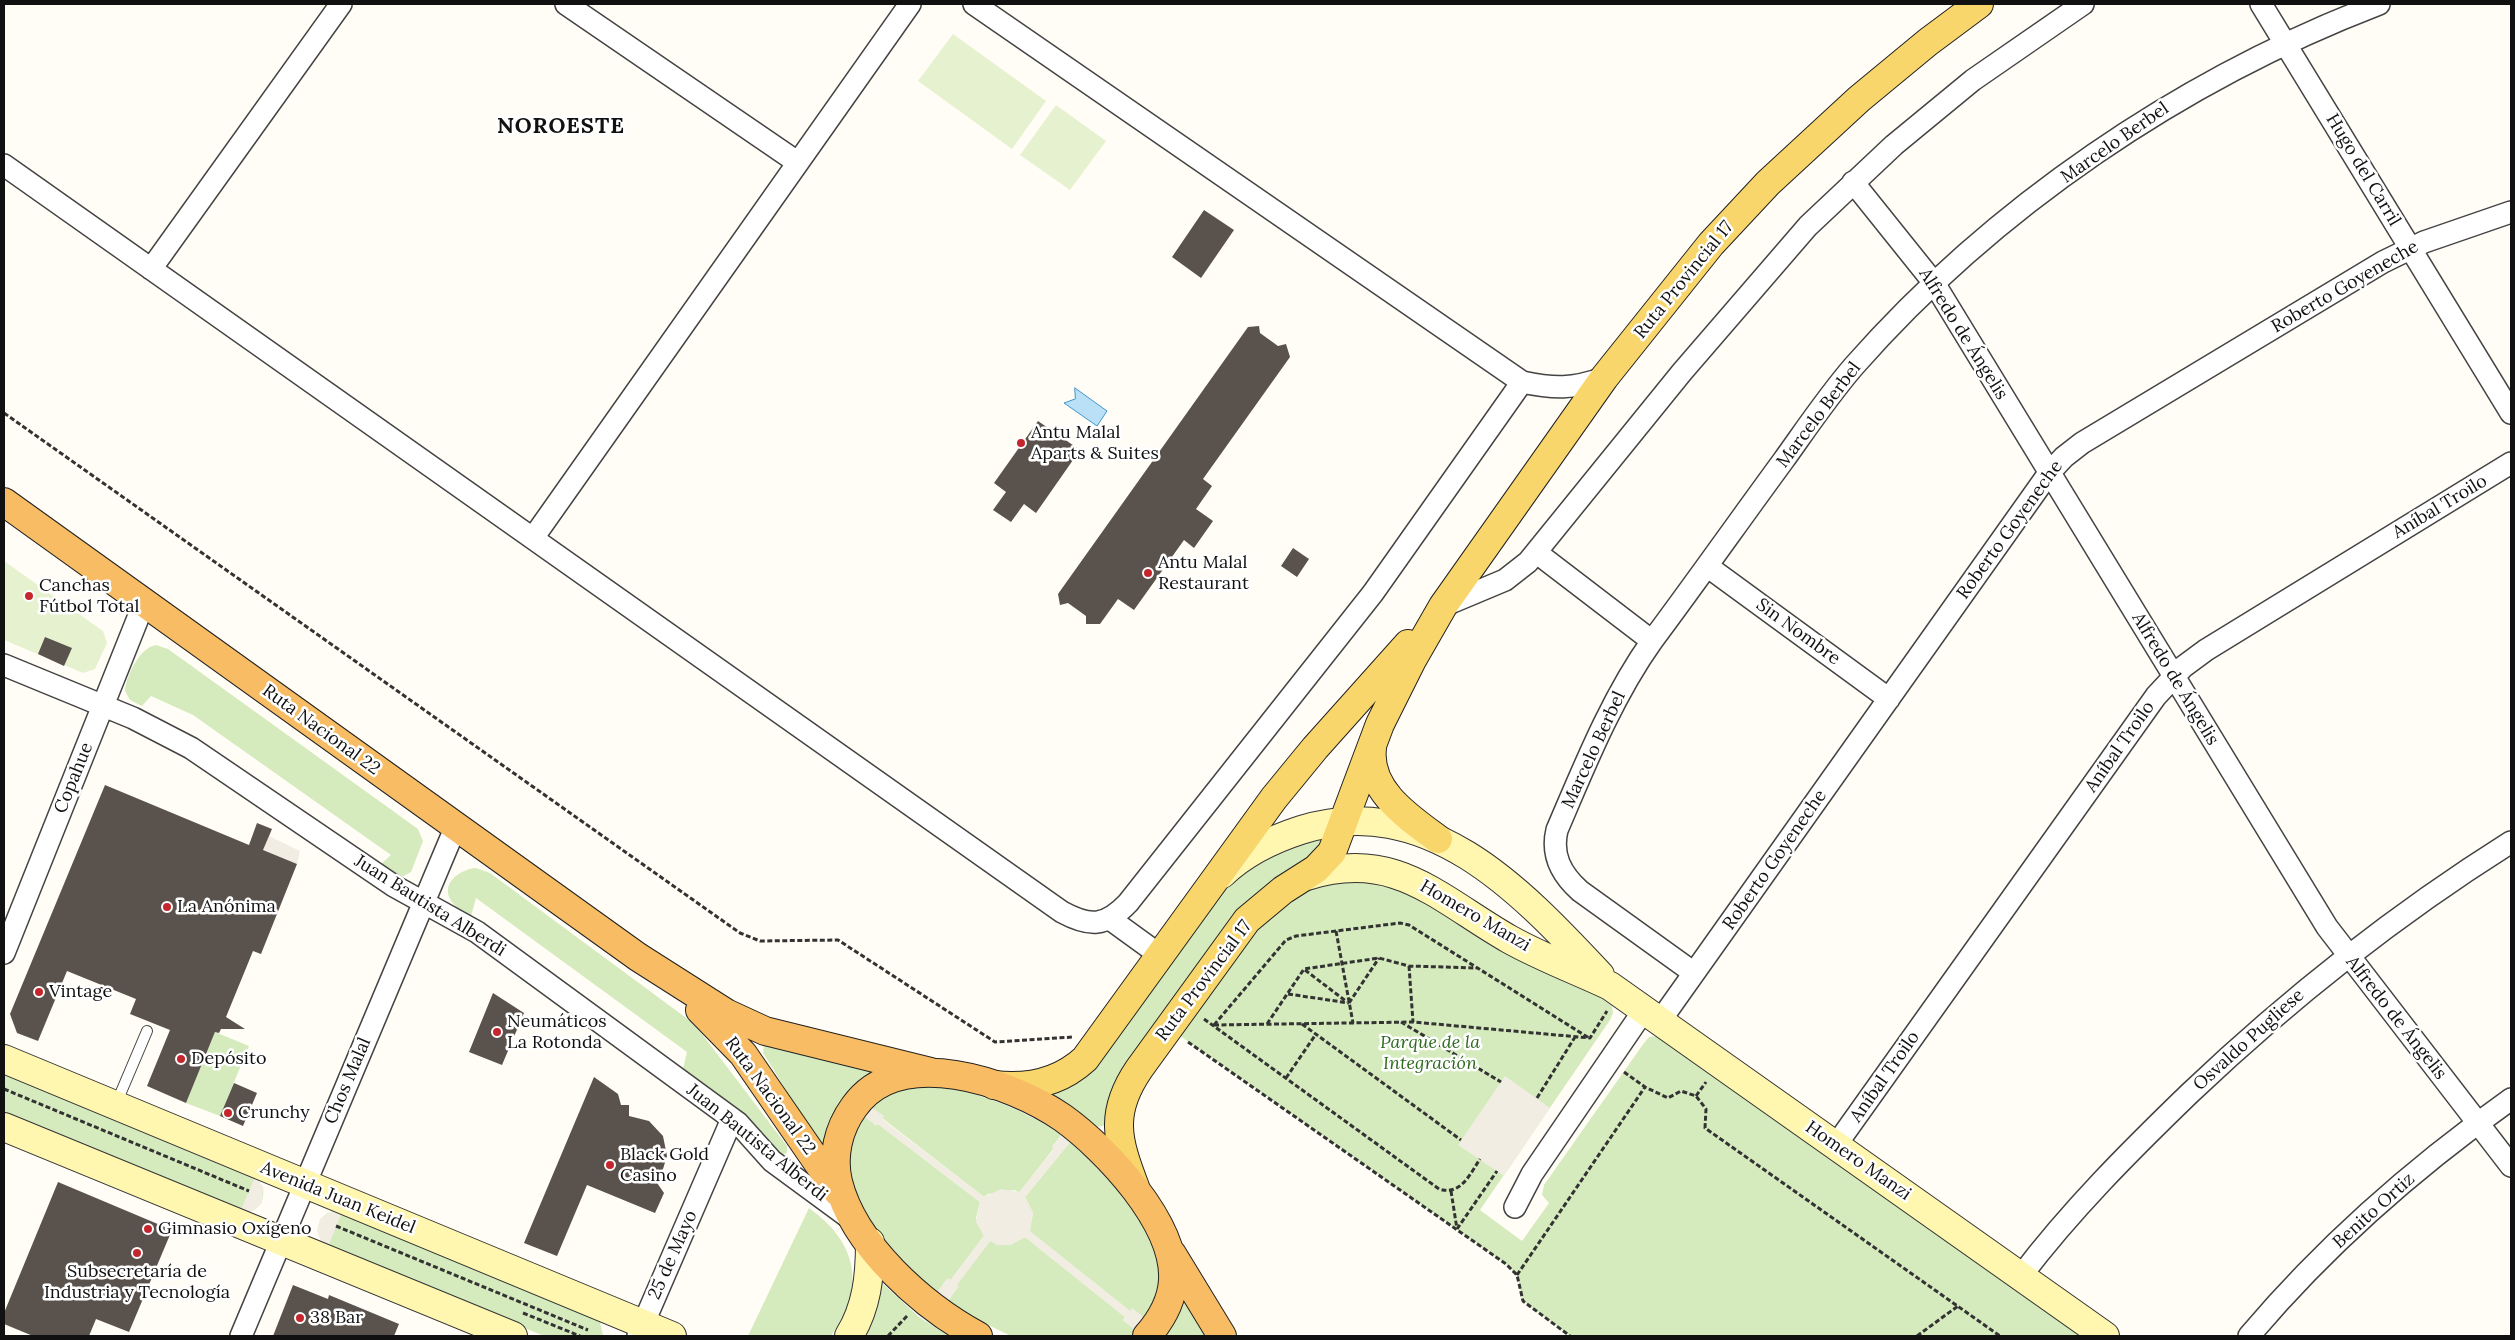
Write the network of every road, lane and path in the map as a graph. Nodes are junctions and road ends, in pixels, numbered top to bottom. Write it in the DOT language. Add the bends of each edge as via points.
graph roads {
  1 [pos="341,4"];
  2 [pos="566,4"];
  3 [pos="910,4"];
  4 [pos="974,4"];
  5 [pos="1979,4"];
  6 [pos="2083,4"];
  7 [pos="2261,4"];
  8 [pos="2379,4"];
  9 [pos="2286,44"];
  10 [pos="796,162"];
  11 [pos="4,165"];
  12 [pos="1853,182"];
  13 [pos="2511,212"];
  14 [pos="2410,248"];
  15 [pos="151,268"];
  16 [pos="1934,284"];
  17 [pos="1604,378"];
  18 [pos="1522,382"];
  19 [pos="4,413"];
  20 [pos="2511,413"];
  21 [pos="2511,463"];
  22 [pos="2050,473"];
  23 [pos="4,502"];
  24 [pos="534,538"];
  25 [pos="1538,553"];
  26 [pos="1707,566"];
  27 [pos="144,603"];
  28 [pos="1443,606"];
  29 [pos="1652,641"];
  30 [pos="4,665"];
  31 [pos="2174,677"];
  32 [pos="1889,699"];
  33 [pos="103,706"];
  34 [pos="1373,743"];
  35 [pos="1345,821"];
  36 [pos="456,826"];
  37 [pos="1438,839"];
  38 [pos="2511,842"];
  39 [pos="1307,876"];
  40 [pos="1212,886"];
  41 [pos="424,902"];
  42 [pos="1110,919"];
  43 [pos="1336,931"];
  44 [pos="4,953"];
  45 [pos="1161,956"];
  46 [pos="2348,956"];
  47 [pos="638,958"];
  48 [pos="1379,958"];
  49 [pos="1342,964"];
  50 [pos="1409,966"];
  51 [pos="1478,968"];
  52 [pos="1304,969"];
  53 [pos="1694,973"];
  54 [pos="1287,994"];
  55 [pos="1608,996"];
  56 [pos="1349,1003"];
  57 [pos="1652,1015"];
  58 [pos="1202,1017"];
  59 [pos="1401,1022"];
  60 [pos="1413,1022"];
  61 [pos="1353,1023"];
  62 [pos="1267,1024"];
  63 [pos="1302,1024"];
  64 [pos="1214,1025"];
  65 [pos="147,1031"];
  66 [pos="1316,1034"];
  67 [pos="1078,1037"];
  68 [pos="1575,1037"];
  69 [pos="1590,1038"];
  70 [pos="1187,1042"];
  71 [pos="4,1060"];
  72 [pos="1624,1071"];
  73 [pos="931,1072"];
  74 [pos="1286,1078"];
  75 [pos="1501,1082"];
  76 [pos="988,1084"];
  77 [pos="1645,1087"];
  78 [pos="4,1089"];
  79 [pos="1537,1098"];
  80 [pos="2511,1099"];
  81 [pos="116,1106"];
  82 [pos="732,1119"];
  83 [pos="2478,1123"];
  84 [pos="4,1127"];
  85 [pos="1461,1140"];
  86 [pos="1836,1145"];
  87 [pos="1480,1159"];
  88 [pos="2511,1166"];
  89 [pos="1497,1171"];
  90 [pos="305,1184"];
  91 [pos="249,1191"];
  92 [pos="1451,1191"];
  93 [pos="1138,1196"];
  94 [pos="1515,1207"];
  95 [pos="858,1223"];
  96 [pos="336,1226"];
  97 [pos="1457,1229"];
  98 [pos="281,1241"];
  99 [pos="1169,1248"];
  100 [pos="1517,1275"];
  101 [pos="2021,1276"];
  102 [pos="1958,1306"];
  103 [pos="911,1311"];
  104 [pos="588,1330"];
  105 [pos="640,1330"];
  106 [pos="241,1336"];
  107 [pos="513,1336"];
  108 [pos="672,1336"];
  109 [pos="849,1336"];
  110 [pos="888,1336"];
  111 [pos="978,1336"];
  112 [pos="1148,1336"];
  113 [pos="1222,1336"];
  114 [pos="1570,1336"];
  115 [pos="1917,1336"];
  116 [pos="2000,1336"];
  117 [pos="2106,1336"];
  118 [pos="2249,1336"];
  1 -- 15 [label="street"];
  2 -- 10 [label="street"];
  3 -- 10 [label="street"];
  4 -- 18 [label="street"];
  5 -- 17 [label="main road, Ruta Provincial 17" via="1859,99 1774,177 1711,244"];
  6 -- 12 [label="street" via="1973,80"];
  7 -- 9 [label="street, Hugo del Carril"];
  8 -- 9 [label="street, Marcelo Berbel"];
  9 -- 14 [label="street, Hugo del Carril"];
  9 -- 16 [label="street, Marcelo Berbel" via="2165,107 2113,141 1975,246"];
  10 -- 24 [label="street"];
  11 -- 15 [label="street"];
  12 -- 16 [label="street, Alfredo de Ángelis"];
  12 -- 25 [label="street" via="1808,226 1731,314"];
  13 -- 14 [label="street, Roberto Goyeneche"];
  14 -- 20 [label="street, Hugo del Carril"];
  14 -- 22 [label="street, Roberto Goyeneche" via="2082,443"];
  15 -- 24 [label="street"];
  16 -- 22 [label="street, Alfredo de Ángelis"];
  16 -- 26 [label="street, Marcelo Berbel" via="1841,383"];
  17 -- 18 [label="street" via="1578,387 1552,389"];
  17 -- 28 [label="main road, Ruta Provincial 17"];
  18 -- 42 [label="street" via="1373,593 1128,903"];
  19 -- 67 [label="path" via="740,933 760,941 838,940 995,1042"];
  21 -- 31 [label="street, Aníbal Troilo" via="2206,650"];
  22 -- 31 [label="street, Alfredo de Ángelis"];
  22 -- 32 [label="street, Roberto Goyeneche"];
  23 -- 27 [label="highway, Ruta Nacional 22"];
  24 -- 42 [label="street" via="1062,912 1086,922 1099,923"];
  25 -- 28 [label="street" via="1505,580"];
  25 -- 29 [label="street"];
  26 -- 29 [label="street, Marcelo Berbel"];
  26 -- 32 [label="street, Sin Nombre"];
  27 -- 33 [label="street, Copahue"];
  27 -- 36 [label="highway, Ruta Nacional 22"];
  28 -- 34 [label="main road, Ruta Provincial 17" via="1401,680"];
  28 -- 40 [label="main road, Ruta Provincial 17" via="1305,759"];
  29 -- 53 [label="street, Marcelo Berbel" via="1609,716 1557,830 1554,849 1565,875 1580,891"];
  30 -- 33 [label="street, Juan Bautista Alberdi"];
  31 -- 46 [label="street, Alfredo de Ángelis"];
  31 -- 86 [label="street, Aníbal Troilo" via="2156,696"];
  32 -- 53 [label="street, Roberto Goyeneche"];
  33 -- 41 [label="street, Juan Bautista Alberdi" via="151,726 191,748 380,877"];
  33 -- 44 [label="street, Copahue"];
  34 -- 35 [label="main road, Ruta Provincial 17"];
  34 -- 37 [label="main road" via="1372,763 1384,790 1398,807"];
  35 -- 37 [label="main road, Homero Manzi" via="1396,826"];
  35 -- 39 [label="main road, Ruta Provincial 17" via="1332,852"];
  35 -- 40 [label="main road, Homero Manzi" via="1311,827 1271,842 1234,864"];
  36 -- 41 [label="street, Chos Malal"];
  36 -- 47 [label="highway, Ruta Nacional 22"];
  37 -- 55 [label="main road, Homero Manzi" via="1477,861 1520,893"];
  38 -- 46 [label="street, Osvaldo Pugliese"];
  39 -- 55 [label="main road, Homero Manzi" via="1353,868 1402,876 1432,889"];
  39 -- 93 [label="main road, Ruta Provincial 17" via="1277,894 1247,920 1126,1090 1118,1117 1119,1139"];
  40 -- 45 [label="main road, Ruta Provincial 17"];
  41 -- 82 [label="street, Juan Bautista Alberdi" via="477,932"];
  41 -- 90 [label="street, Chos Malal"];
  42 -- 45 [label="street"];
  43 -- 49 [label="path"];
  43 -- 51 [label="path" via="1406,924"];
  43 -- 64 [label="path" via="1286,940"];
  45 -- 76 [label="main road, Ruta Provincial 17" via="1100,1041 1077,1067 1055,1079 1035,1084"];
  46 -- 83 [label="street, Alfredo de Ángelis"];
  46 -- 101 [label="street, Osvaldo Pugliese" via="2287,1004 2168,1115 2064,1222"];
  47 -- 73 [label="highway, Ruta Nacional 22" via="720,1010 765,1031"];
  47 -- 95 [label="highway, Ruta Nacional 22" via="716,1024 743,1054"];
  48 -- 49 [label="path"];
  48 -- 50 [label="path"];
  48 -- 56 [label="path"];
  49 -- 52 [label="path"];
  49 -- 56 [label="path"];
  50 -- 51 [label="path"];
  50 -- 60 [label="path"];
  51 -- 69 [label="path"];
  52 -- 54 [label="path"];
  52 -- 56 [label="path"];
  53 -- 57 [label="street, Roberto Goyeneche"];
  54 -- 56 [label="path"];
  54 -- 62 [label="path"];
  55 -- 57 [label="main road, Homero Manzi"];
  55 -- 69 [label="path" via="1605,1016"];
  56 -- 61 [label="path"];
  57 -- 86 [label="main road, Homero Manzi"];
  57 -- 94 [label="street, Roberto Goyeneche" via="1532,1174"];
  58 -- 64 [label="path"];
  59 -- 60 [label="path"];
  59 -- 61 [label="path"];
  59 -- 75 [label="path"];
  60 -- 68 [label="path"];
  61 -- 63 [label="path"];
  62 -- 63 [label="path"];
  62 -- 64 [label="path"];
  63 -- 66 [label="path"];
  64 -- 74 [label="path"];
  65 -- 81 [label="lane"];
  66 -- 74 [label="path"];
  66 -- 85 [label="path"];
  68 -- 69 [label="path"];
  68 -- 79 [label="path"];
  70 -- 97 [label="path"];
  71 -- 81 [label="main road, Avenida Juan Keidel"];
  72 -- 77 [label="path"];
  73 -- 76 [label="highway, Ruta Nacional 22"];
  73 -- 95 [label="highway" via="904,1075 880,1084 859,1100 844,1124 836,1153 836,1169"];
  74 -- 92 [label="path" via="1434,1185"];
  76 -- 93 [label="highway, Ruta Nacional 22" via="1044,1107 1076,1128 1109,1159"];
  77 -- 100 [label="path"];
  77 -- 102 [label="path" via="1668,1098 1681,1091 1696,1096 1706,1109 1705,1128"];
  78 -- 91 [label="path"];
  80 -- 83 [label="street, Benito Ortiz"];
  81 -- 90 [label="main road, Avenida Juan Keidel"];
  82 -- 95 [label="street, Juan Bautista Alberdi" via="772,1160"];
  82 -- 105 [label="street, 25 de Mayo"];
  83 -- 88 [label="street, Alfredo de Ángelis"];
  83 -- 118 [label="street, Benito Ortiz" via="2350,1230"];
  84 -- 98 [label="main road"];
  86 -- 101 [label="main road, Homero Manzi"];
  87 -- 92 [label="path" via="1461,1186"];
  89 -- 97 [label="path"];
  90 -- 98 [label="street, Chos Malal"];
  90 -- 105 [label="main road, Avenida Juan Keidel"];
  92 -- 97 [label="path"];
  93 -- 99 [label="highway, Ruta Nacional 22"];
  95 -- 109 [label="main road" via="867,1293"];
  95 -- 111 [label="highway, Ruta Nacional 22" via="896,1274 920,1299"];
  96 -- 104 [label="path"];
  97 -- 100 [label="path"];
  98 -- 106 [label="street, Chos Malal"];
  98 -- 107 [label="main road"];
  99 -- 112 [label="highway" via="1173,1280 1171,1295 1158,1324"];
  99 -- 113 [label="highway, Ruta Nacional 22"];
  100 -- 114 [label="path" via="1523,1301"];
  101 -- 117 [label="main road, Homero Manzi"];
  102 -- 115 [label="path"];
  102 -- 116 [label="path"];
  103 -- 110 [label="path"];
  105 -- 108 [label="main road, Avenida Juan Keidel"];
}
